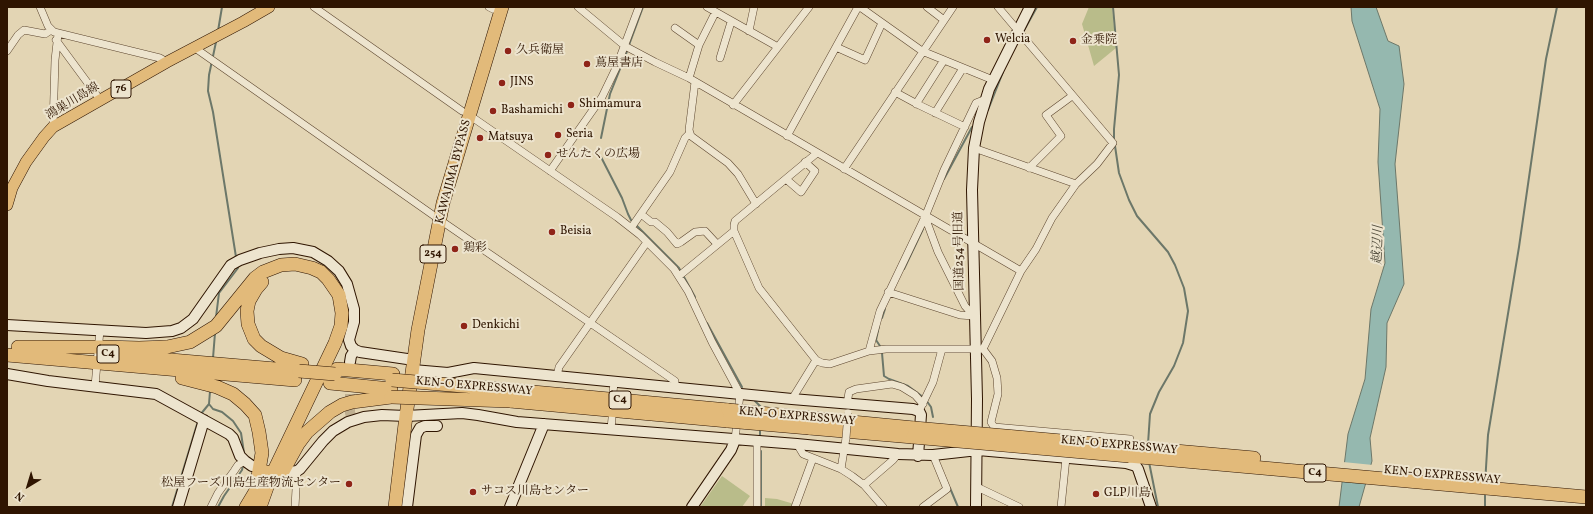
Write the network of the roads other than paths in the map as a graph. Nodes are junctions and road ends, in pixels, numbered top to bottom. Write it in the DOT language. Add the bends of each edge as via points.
graph roads {
  1 [pos="40,7"];
  2 [pos="269,7"];
  3 [pos="314,7"];
  4 [pos="578,7"];
  5 [pos="640,7"];
  6 [pos="707,7"];
  7 [pos="754,7"];
  8 [pos="809,7"];
  9 [pos="859,7"];
  10 [pos="927,7"];
  11 [pos="953,7"];
  12 [pos="1030,7"];
  13 [pos="494,8"];
  14 [pos="1000,8"];
  15 [pos="715,13"];
  16 [pos="944,20"];
  17 [pos="731,22"];
  18 [pos="882,23"];
  19 [pos="675,28"];
  20 [pos="749,32"];
  21 [pos="1020,34"];
  22 [pos="55,35"];
  23 [pos="699,45"];
  24 [pos="625,46"];
  25 [pos="778,47"];
  26 [pos="836,47"];
  27 [pos="194,48"];
  28 [pos="7,51"];
  29 [pos="922,51"];
  30 [pos="720,58"];
  31 [pos="944,60"];
  32 [pos="167,62"];
  33 [pos="963,68"];
  34 [pos="692,80"];
  35 [pos="993,80"];
  36 [pos="895,92"];
  37 [pos="1072,96"];
  38 [pos="986,99"];
  39 [pos="101,101"];
  40 [pos="916,104"];
  41 [pos="733,105"];
  42 [pos="466,113"];
  43 [pos="934,113"];
  44 [pos="965,127"];
  45 [pos="53,128"];
  46 [pos="690,134"];
  47 [pos="787,136"];
  48 [pos="974,148"];
  49 [pos="817,153"];
  50 [pos="806,162"];
  51 [pos="1029,168"];
  52 [pos="844,169"];
  53 [pos="550,171"];
  54 [pos="786,179"];
  55 [pos="1076,184"];
  56 [pos="9,190"];
  57 [pos="756,204"];
  58 [pos="7,205"];
  59 [pos="641,214"];
  60 [pos="925,217"];
  61 [pos="437,218"];
  62 [pos="631,228"];
  63 [pos="734,231"];
  64 [pos="647,242"];
  65 [pos="717,244"];
  66 [pos="974,244"];
  67 [pos="1021,272"];
  68 [pos="679,276"];
  69 [pos="890,293"];
  70 [pos="974,316"];
  71 [pos="591,324"];
  72 [pos="7,325"];
  73 [pos="100,330"];
  74 [pos="13,347"];
  75 [pos="942,349"];
  76 [pos="980,349"];
  77 [pos="355,350"];
  78 [pos="869,351"];
  79 [pos="7,355"];
  80 [pos="98,355"];
  81 [pos="407,358"];
  82 [pos="816,360"];
  83 [pos="350,362"];
  84 [pos="150,368"];
  85 [pos="212,368"];
  86 [pos="413,370"];
  87 [pos="299,372"];
  88 [pos="7,374"];
  89 [pos="334,375"];
  90 [pos="557,376"];
  91 [pos="614,382"];
  92 [pos="392,385"];
  93 [pos="95,386"];
  94 [pos="675,387"];
  95 [pos="613,393"];
  96 [pos="740,394"];
  97 [pos="511,396"];
  98 [pos="792,399"];
  99 [pos="923,403"];
  100 [pos="848,407"];
  101 [pos="402,416"];
  102 [pos="201,418"];
  103 [pos="612,418"];
  104 [pos="544,424"];
  105 [pos="437,426"];
  106 [pos="611,429"];
  107 [pos="914,432"];
  108 [pos="1121,438"];
  109 [pos="1130,439"];
  110 [pos="735,440"];
  111 [pos="757,442"];
  112 [pos="797,444"];
  113 [pos="845,448"];
  114 [pos="978,450"];
  115 [pos="898,454"];
  116 [pos="933,455"];
  117 [pos="918,456"];
  118 [pos="813,458"];
  119 [pos="1066,458"];
  120 [pos="246,461"];
  121 [pos="1126,464"];
  122 [pos="840,469"];
  123 [pos="293,472"];
  124 [pos="864,485"];
  125 [pos="977,487"];
  126 [pos="1586,488"];
  127 [pos="1586,497"];
  128 [pos="249,502"];
  129 [pos="1010,505"];
  130 [pos="178,507"];
  131 [pos="211,507"];
  132 [pos="260,507"];
  133 [pos="264,507"];
  134 [pos="295,507"];
  135 [pos="387,507"];
  136 [pos="395,507"];
  137 [pos="407,507"];
  138 [pos="510,507"];
  139 [pos="692,507"];
  140 [pos="757,507"];
  141 [pos="796,507"];
  142 [pos="883,507"];
  143 [pos="923,507"];
  144 [pos="976,507"];
  145 [pos="1019,507"];
  146 [pos="1061,507"];
  147 [pos="1151,507"];
  1 -- 22 [label="street"];
  2 -- 27 [label="main road, 鴻巣川島線 / 76"];
  3 -- 42 [label="street"];
  4 -- 24 [label="street"];
  5 -- 24 [label="street"];
  6 -- 15 [label="street"];
  7 -- 20 [label="street"];
  8 -- 25 [label="street"];
  9 -- 18 [label="street"];
  9 -- 26 [label="street"];
  10 -- 16 [label="street"];
  11 -- 16 [label="street"];
  12 -- 21 [label="street, 国道254号旧道"];
  13 -- 42 [label="highway, KAWAJIMA BYPASS / 254"];
  14 -- 21 [label="street"];
  15 -- 17 [label="street"];
  15 -- 23 [label="street"];
  16 -- 29 [label="street"];
  17 -- 20 [label="street"];
  17 -- 30 [label="street"];
  18 -- 26 [label="street" via="865,60"];
  18 -- 29 [label="street"];
  19 -- 23 [label="street"];
  20 -- 25 [label="street"];
  21 -- 35 [label="street, 国道254号旧道"];
  21 -- 37 [label="street"];
  22 -- 28 [label="street" via="24,30 18,34"];
  22 -- 32 [label="street" via="160,58"];
  22 -- 39 [label="street"];
  22 -- 45 [label="street"];
  23 -- 34 [label="street"];
  24 -- 34 [label="street"];
  24 -- 53 [label="street" via="602,97"];
  25 -- 41 [label="street"];
  26 -- 47 [label="street"];
  27 -- 32 [label="main road, 鴻巣川島線 / 76"];
  27 -- 61 [label="street"];
  29 -- 31 [label="street"];
  29 -- 36 [label="street"];
  31 -- 33 [label="street"];
  31 -- 40 [label="street"];
  32 -- 39 [label="main road, 鴻巣川島線 / 76"];
  33 -- 35 [label="street"];
  33 -- 43 [label="street"];
  34 -- 41 [label="street"];
  34 -- 46 [label="street"];
  35 -- 38 [label="street, 国道254号旧道"];
  36 -- 40 [label="street"];
  36 -- 52 [label="street"];
  37 -- 51 [label="street" via="1046,115 1061,136"];
  37 -- 55 [label="street" via="1113,143 1097,164"];
  38 -- 44 [label="street" via="976,102"];
  38 -- 48 [label="street, 国道254号旧道"];
  39 -- 45 [label="main road, 鴻巣川島線 / 76"];
  40 -- 43 [label="street"];
  41 -- 47 [label="street"];
  42 -- 53 [label="street"];
  42 -- 61 [label="highway, KAWAJIMA BYPASS / 254" via="436,200"];
  43 -- 44 [label="street"];
  44 -- 60 [label="street"];
  45 -- 56 [label="main road, 鴻巣川島線 / 76" via="26,162"];
  46 -- 57 [label="street" via="728,163 738,174"];
  46 -- 59 [label="street" via="685,138 670,172"];
  47 -- 49 [label="street"];
  48 -- 51 [label="street"];
  48 -- 66 [label="street, 国道254号旧道"];
  49 -- 50 [label="street"];
  49 -- 52 [label="street"];
  50 -- 54 [label="street"];
  50 -- 54 [label="street" via="815,171 801,192"];
  51 -- 55 [label="street"];
  52 -- 60 [label="street"];
  53 -- 62 [label="street"];
  54 -- 57 [label="street"];
  55 -- 67 [label="street" via="1052,218 1036,250"];
  56 -- 58 [label="main road, 鴻巣川島線 / 76"];
  57 -- 63 [label="street" via="735,221"];
  59 -- 62 [label="street"];
  59 -- 65 [label="street" via="661,227 677,244 695,232 705,231"];
  60 -- 66 [label="street"];
  60 -- 69 [label="street"];
  60 -- 70 [label="street" via="938,252 965,306"];
  61 -- 71 [label="street"];
  61 -- 81 [label="highway, KAWAJIMA BYPASS / 254" via="411,327"];
  61 -- 86 [label="highway, KAWAJIMA BYPASS / 254"];
  62 -- 64 [label="street"];
  63 -- 65 [label="street"];
  63 -- 82 [label="street" via="759,288"];
  64 -- 68 [label="street"];
  64 -- 71 [label="street"];
  65 -- 68 [label="street"];
  66 -- 67 [label="street"];
  66 -- 70 [label="street, 国道254号旧道"];
  67 -- 76 [label="street"];
  68 -- 96 [label="street"];
  69 -- 70 [label="street" via="960,315"];
  69 -- 78 [label="street" via="880,311"];
  70 -- 76 [label="street, 国道254号旧道"];
  71 -- 90 [label="street" via="559,367"];
  71 -- 94 [label="street" via="675,381"];
  72 -- 73 [label="street"];
  73 -- 77 [label="street" via="159,332 180,328 193,319 231,265 260,253 293,248 313,252 328,261 348,284 354,309 354,322 349,340"];
  73 -- 80 [label="street"];
  74 -- 80 [label="highway, KEN-O EXPRESSWAY / C4"];
  75 -- 76 [label="street"];
  75 -- 78 [label="street" via="898,348"];
  75 -- 99 [label="street"];
  76 -- 108 [label="street" via="992,361 998,378 998,394 991,422 994,426"];
  76 -- 114 [label="street, 国道254号旧道"];
  77 -- 81 [label="street"];
  77 -- 83 [label="street"];
  78 -- 82 [label="street" via="830,364"];
  79 -- 80 [label="highway, KEN-O EXPRESSWAY / C4"];
  80 -- 84 [label="highway, KEN-O EXPRESSWAY / C4"];
  80 -- 85 [label="highway, KEN-O EXPRESSWAY / C4"];
  80 -- 93 [label="street"];
  80 -- 132 [label="highway" via="190,342 214,328 255,278 270,268 295,264 312,268 328,279 339,295 341,326 270,479"];
  81 -- 101 [label="highway, KAWAJIMA BYPASS / 254"];
  82 -- 98 [label="street"];
  84 -- 85 [label="highway, KEN-O EXPRESSWAY / C4"];
  84 -- 128 [label="highway" via="158,374 195,380 233,394 254,415 262,453 259,478"];
  85 -- 87 [label="highway, KEN-O EXPRESSWAY / C4"];
  86 -- 90 [label="street" via="448,374 474,368"];
  86 -- 101 [label="highway, KAWAJIMA BYPASS / 254"];
  87 -- 89 [label="highway"];
  87 -- 89 [label="highway, KEN-O EXPRESSWAY / C4"];
  87 -- 128 [label="highway" via="261,346 254,339 248,324 249,301 256,289 270,276 281,271 299,271 310,275 326,288 334,309 335,320 330,339 265,477"];
  88 -- 93 [label="street"];
  89 -- 92 [label="highway, KEN-O EXPRESSWAY / C4"];
  90 -- 91 [label="street"];
  91 -- 94 [label="street"];
  91 -- 95 [label="street"];
  92 -- 97 [label="highway, bridge"];
  92 -- 97 [label="highway, KEN-O EXPRESSWAY / C4, bridge" via="477,387"];
  92 -- 133 [label="highway" via="361,401 342,406 318,421 298,444"];
  93 -- 102 [label="street" via="156,394"];
  94 -- 96 [label="street"];
  96 -- 98 [label="street"];
  96 -- 110 [label="street"];
  97 -- 107 [label="highway, KEN-O EXPRESSWAY / C4, bridge"];
  98 -- 100 [label="street"];
  99 -- 100 [label="street" via="913,409"];
  99 -- 100 [label="street" via="902,387 892,384 849,392"];
  99 -- 117 [label="street"];
  100 -- 113 [label="street, bridge"];
  101 -- 104 [label="street" via="462,414"];
  101 -- 123 [label="street" via="352,419 333,431 305,464"];
  101 -- 135 [label="highway, KAWAJIMA BYPASS / 254"];
  101 -- 136 [label="highway, KAWAJIMA BYPASS / 254"];
  102 -- 120 [label="street" via="229,434"];
  102 -- 130 [label="street"];
  103 -- 106 [label="street"];
  104 -- 106 [label="street"];
  104 -- 138 [label="street"];
  105 -- 137 [label="street" via="420,428 416,435"];
  106 -- 110 [label="street"];
  107 -- 126 [label="highway, KEN-O EXPRESSWAY / C4, bridge"];
  107 -- 127 [label="highway, KEN-O EXPRESSWAY / C4, bridge"];
  108 -- 109 [label="street"];
  108 -- 121 [label="street"];
  110 -- 111 [label="street"];
  110 -- 139 [label="street" via="731,450"];
  111 -- 112 [label="street"];
  111 -- 140 [label="street"];
  112 -- 113 [label="street"];
  112 -- 118 [label="street" via="803,454"];
  113 -- 115 [label="street"];
  113 -- 122 [label="street"];
  114 -- 116 [label="street"];
  114 -- 119 [label="street"];
  114 -- 125 [label="street, 国道254号旧道"];
  115 -- 117 [label="street"];
  115 -- 124 [label="street"];
  116 -- 117 [label="street"];
  116 -- 143 [label="street" via="947,489"];
  118 -- 122 [label="street"];
  118 -- 141 [label="street"];
  119 -- 121 [label="street"];
  119 -- 146 [label="street"];
  120 -- 131 [label="street" via="238,465"];
  121 -- 147 [label="street" via="1138,469"];
  122 -- 124 [label="street"];
  123 -- 134 [label="street"];
  124 -- 142 [label="street"];
  125 -- 129 [label="street"];
  125 -- 144 [label="street, 国道254号旧道"];
  129 -- 145 [label="street"];
}
